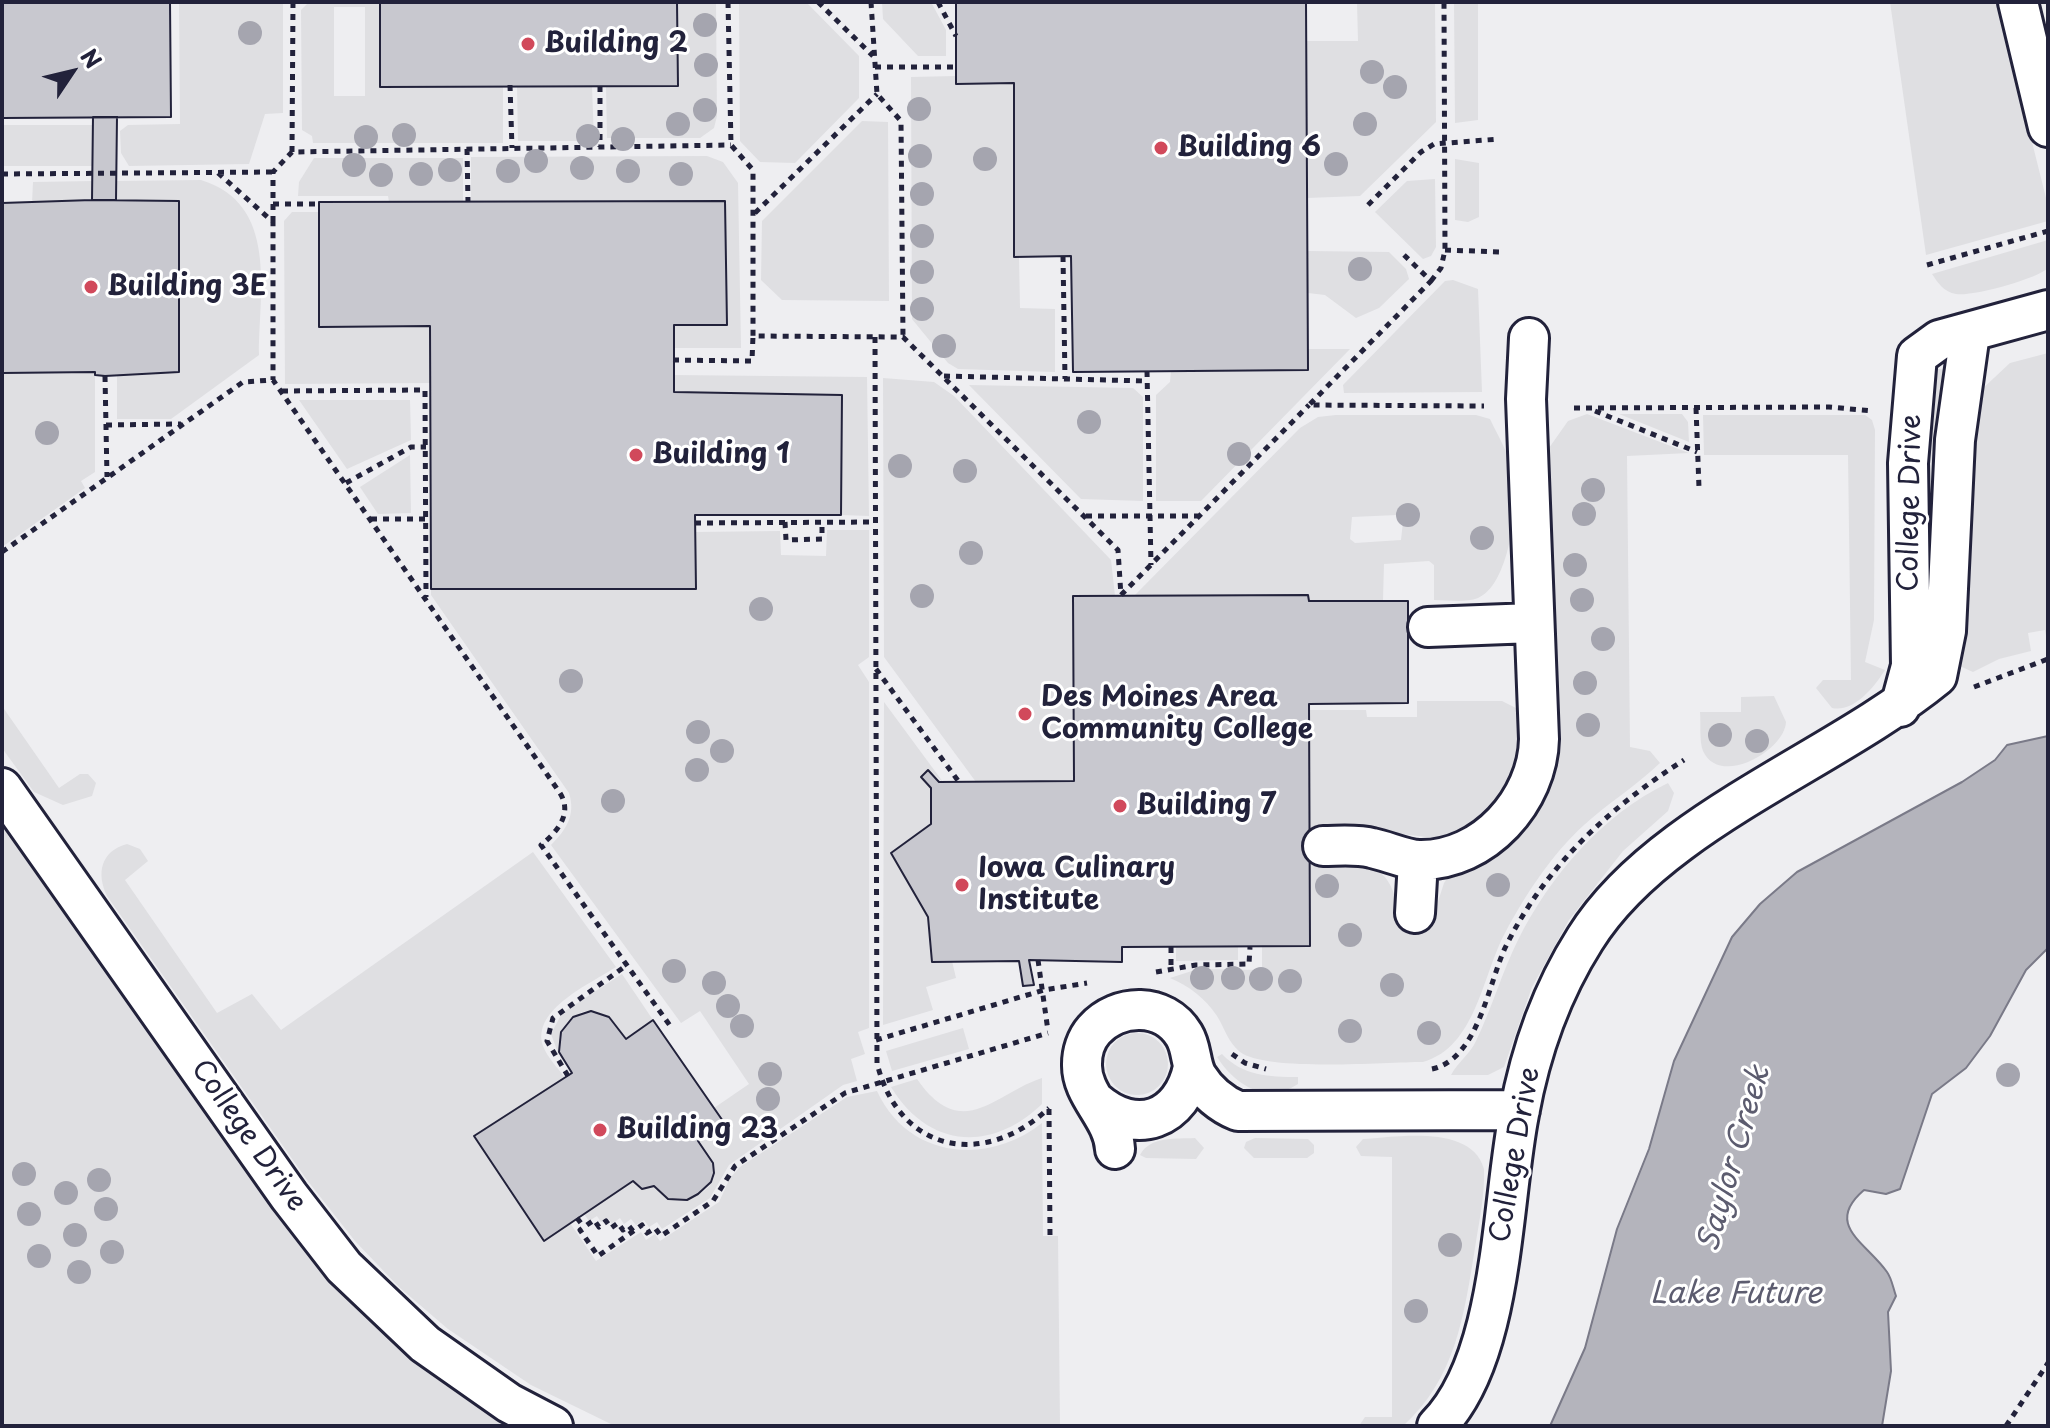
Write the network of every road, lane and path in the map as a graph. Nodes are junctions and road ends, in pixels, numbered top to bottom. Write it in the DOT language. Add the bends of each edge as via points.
graph roads {
  1 [pos="293,2"];
  2 [pos="728,2"];
  3 [pos="818,2"];
  4 [pos="871,2"];
  5 [pos="938,2"];
  6 [pos="1444,2"];
  7 [pos="2018,2"];
  8 [pos="956,36"];
  9 [pos="874,57"];
  10 [pos="875,67"];
  11 [pos="956,67"];
  12 [pos="510,85"];
  13 [pos="600,86"];
  14 [pos="877,94"];
  15 [pos="2048,127"];
  16 [pos="1499,139"];
  17 [pos="1446,141"];
  18 [pos="731,145"];
  19 [pos="600,147"];
  20 [pos="512,148"];
  21 [pos="467,149"];
  22 [pos="292,152"];
  23 [pos="273,172"];
  24 [pos="217,173"];
  25 [pos="2,174"];
  26 [pos="468,202"];
  27 [pos="273,204"];
  28 [pos="319,204"];
  29 [pos="1368,205"];
  30 [pos="753,215"];
  31 [pos="273,222"];
  32 [pos="2048,231"];
  33 [pos="1445,250"];
  34 [pos="1502,252"];
  35 [pos="1404,255"];
  36 [pos="1063,256"];
  37 [pos="1927,265"];
  38 [pos="1431,281"];
  39 [pos="2048,310"];
  40 [pos="1970,333"];
  41 [pos="753,336"];
  42 [pos="875,337"];
  43 [pos="903,337"];
  44 [pos="1529,338"];
  45 [pos="673,360"];
  46 [pos="1147,371"];
  47 [pos="105,376"];
  48 [pos="942,376"];
  49 [pos="1065,379"];
  50 [pos="273,380"];
  51 [pos="1147,381"];
  52 [pos="281,391"];
  53 [pos="1309,405"];
  54 [pos="1484,406"];
  55 [pos="1574,408"];
  56 [pos="1696,408"];
  57 [pos="1591,409"];
  58 [pos="1878,415"];
  59 [pos="184,424"];
  60 [pos="106,425"];
  61 [pos="426,447"];
  62 [pos="1697,452"];
  63 [pos="107,478"];
  64 [pos="346,483"];
  65 [pos="1699,488"];
  66 [pos="1085,516"];
  67 [pos="1150,516"];
  68 [pos="1201,516"];
  69 [pos="370,519"];
  70 [pos="426,519"];
  71 [pos="785,522"];
  72 [pos="822,522"];
  73 [pos="875,522"];
  74 [pos="695,523"];
  75 [pos="2,552"];
  76 [pos="1151,565"];
  77 [pos="426,600"];
  78 [pos="1533,623"];
  79 [pos="1428,627"];
  80 [pos="2048,659"];
  81 [pos="875,668"];
  82 [pos="1937,676"];
  83 [pos="1900,707"];
  84 [pos="1684,760"];
  85 [pos="959,782"];
  86 [pos="2,788"];
  87 [pos="1323,846"];
  88 [pos="1418,861"];
  89 [pos="1415,913"];
  90 [pos="1171,947"];
  91 [pos="627,965"];
  92 [pos="1171,969"];
  93 [pos="1143,977"];
  94 [pos="1156,979"];
  95 [pos="1044,990"];
  96 [pos="671,1027"];
  97 [pos="1048,1033"];
  98 [pos="876,1040"];
  99 [pos="1227,1049"];
  100 [pos="1193,1067"];
  101 [pos="1269,1070"];
  102 [pos="1424,1070"];
  103 [pos="568,1076"];
  104 [pos="882,1082"];
  105 [pos="1049,1108"];
  106 [pos="1520,1110"];
  107 [pos="1238,1111"];
  108 [pos="1156,1117"];
  109 [pos="577,1218"];
  110 [pos="584,1227"];
  111 [pos="633,1231"];
  112 [pos="2048,1363"];
  113 [pos="553,1426"];
  114 [pos="1437,1426"];
  115 [pos="2006,1426"];
  1 -- 22 [label="path"];
  2 -- 18 [label="path"];
  3 -- 9 [label="path"];
  4 -- 9 [label="path"];
  5 -- 8 [label="path"];
  6 -- 17 [label="path"];
  7 -- 15 [label="street"];
  9 -- 10 [label="path"];
  10 -- 11 [label="path"];
  10 -- 14 [label="path"];
  12 -- 20 [label="path"];
  13 -- 19 [label="path"];
  14 -- 30 [label="path"];
  14 -- 43 [label="path" via="901,121"];
  16 -- 17 [label="path"];
  17 -- 29 [label="path" via="1421,152"];
  17 -- 33 [label="path"];
  18 -- 19 [label="path"];
  18 -- 30 [label="path" via="753,170"];
  19 -- 20 [label="path"];
  20 -- 21 [label="path"];
  21 -- 22 [label="path"];
  21 -- 26 [label="path"];
  22 -- 23 [label="path"];
  23 -- 24 [label="path"];
  23 -- 27 [label="path"];
  24 -- 25 [label="path"];
  24 -- 31 [label="path"];
  27 -- 28 [label="path"];
  27 -- 31 [label="path"];
  30 -- 41 [label="path"];
  31 -- 50 [label="path"];
  32 -- 37 [label="path"];
  33 -- 34 [label="path"];
  33 -- 38 [label="path"];
  35 -- 38 [label="path"];
  36 -- 49 [label="path"];
  38 -- 53 [label="path"];
  39 -- 40 [label="street, College Drive"];
  40 -- 82 [label="street, College Drive" via="1955,440 1946,631"];
  40 -- 83 [label="street, College Drive" via="1939,340 1917,356 1908,463 1911,666"];
  41 -- 42 [label="path"];
  41 -- 45 [label="path" via="752,361"];
  42 -- 43 [label="path"];
  42 -- 73 [label="path"];
  43 -- 48 [label="path"];
  44 -- 78 [label="street"];
  46 -- 51 [label="path"];
  47 -- 60 [label="path"];
  48 -- 49 [label="path"];
  48 -- 66 [label="path"];
  49 -- 51 [label="path"];
  50 -- 52 [label="path"];
  50 -- 59 [label="path" via="243,382"];
  51 -- 67 [label="path"];
  52 -- 61 [label="path" via="425,390"];
  52 -- 64 [label="path"];
  53 -- 54 [label="path"];
  53 -- 68 [label="path"];
  55 -- 57 [label="path"];
  56 -- 57 [label="path"];
  56 -- 58 [label="path" via="1863,408"];
  56 -- 62 [label="path"];
  57 -- 62 [label="path"];
  59 -- 60 [label="path"];
  59 -- 63 [label="path"];
  60 -- 63 [label="path"];
  61 -- 64 [label="path" via="411,447"];
  61 -- 70 [label="path"];
  62 -- 65 [label="path"];
  63 -- 75 [label="path"];
  64 -- 69 [label="path"];
  66 -- 67 [label="path"];
  66 -- 76 [label="path" via="1118,550 1121,596"];
  67 -- 68 [label="path"];
  67 -- 76 [label="path"];
  68 -- 76 [label="path"];
  69 -- 70 [label="path"];
  69 -- 77 [label="path"];
  70 -- 77 [label="path"];
  71 -- 72 [label="path"];
  71 -- 72 [label="path" via="786,540 822,539"];
  71 -- 74 [label="path"];
  72 -- 73 [label="path"];
  73 -- 81 [label="path"];
  77 -- 91 [label="path" via="564,799 563,820 541,845"];
  78 -- 79 [label="street"];
  78 -- 88 [label="street" via="1538,757 1530,788 1500,825 1472,847"];
  80 -- 82 [label="path" via="1968,690"];
  81 -- 85 [label="path"];
  81 -- 98 [label="path"];
  82 -- 83 [label="street, College Drive"];
  83 -- 106 [label="street, College Drive" via="1638,874 1585,939 1553,999"];
  84 -- 102 [label="path" via="1600,821 1565,856 1508,943 1464,1047 1441,1066"];
  86 -- 113 [label="street, College Drive" via="344,1267 425,1344 509,1403"];
  87 -- 88 [label="street" via="1367,847"];
  88 -- 89 [label="street"];
  90 -- 92 [label="path"];
  91 -- 96 [label="path"];
  91 -- 103 [label="path" via="553,1018 547,1041"];
  93 -- 94 [label="path"];
  95 -- 98 [label="path"];
  97 -- 104 [label="path"];
  98 -- 104 [label="path"];
  99 -- 101 [label="path" via="1245,1063"];
  100 -- 107 [label="street" via="1217,1100"];
  100 -- 108 [label="street" via="1179,1102"];
  100 -- 108 [label="street" via="1186,1040 1169,1019 1136,1009 1119,1012 1091,1033 1083,1076 1108,1120 1115,1149 1129,1130"];
  104 -- 105 [label="path" via="910,1123 931,1138 956,1144 1009,1136"];
  104 -- 111 [label="path" via="845,1093 735,1166 713,1201 661,1236 655,1228 647,1233 642,1225"];
  106 -- 107 [label="street"];
  106 -- 114 [label="street, College Drive" via="1488,1320 1474,1369"];
  107 -- 108 [label="street"];
  109 -- 110 [label="path"];
  110 -- 111 [label="path" via="594,1220 599,1227 606,1221 611,1228 618,1223"];
  110 -- 111 [label="path" via="580,1230 598,1256"];
  112 -- 115 [label="path"];
}
